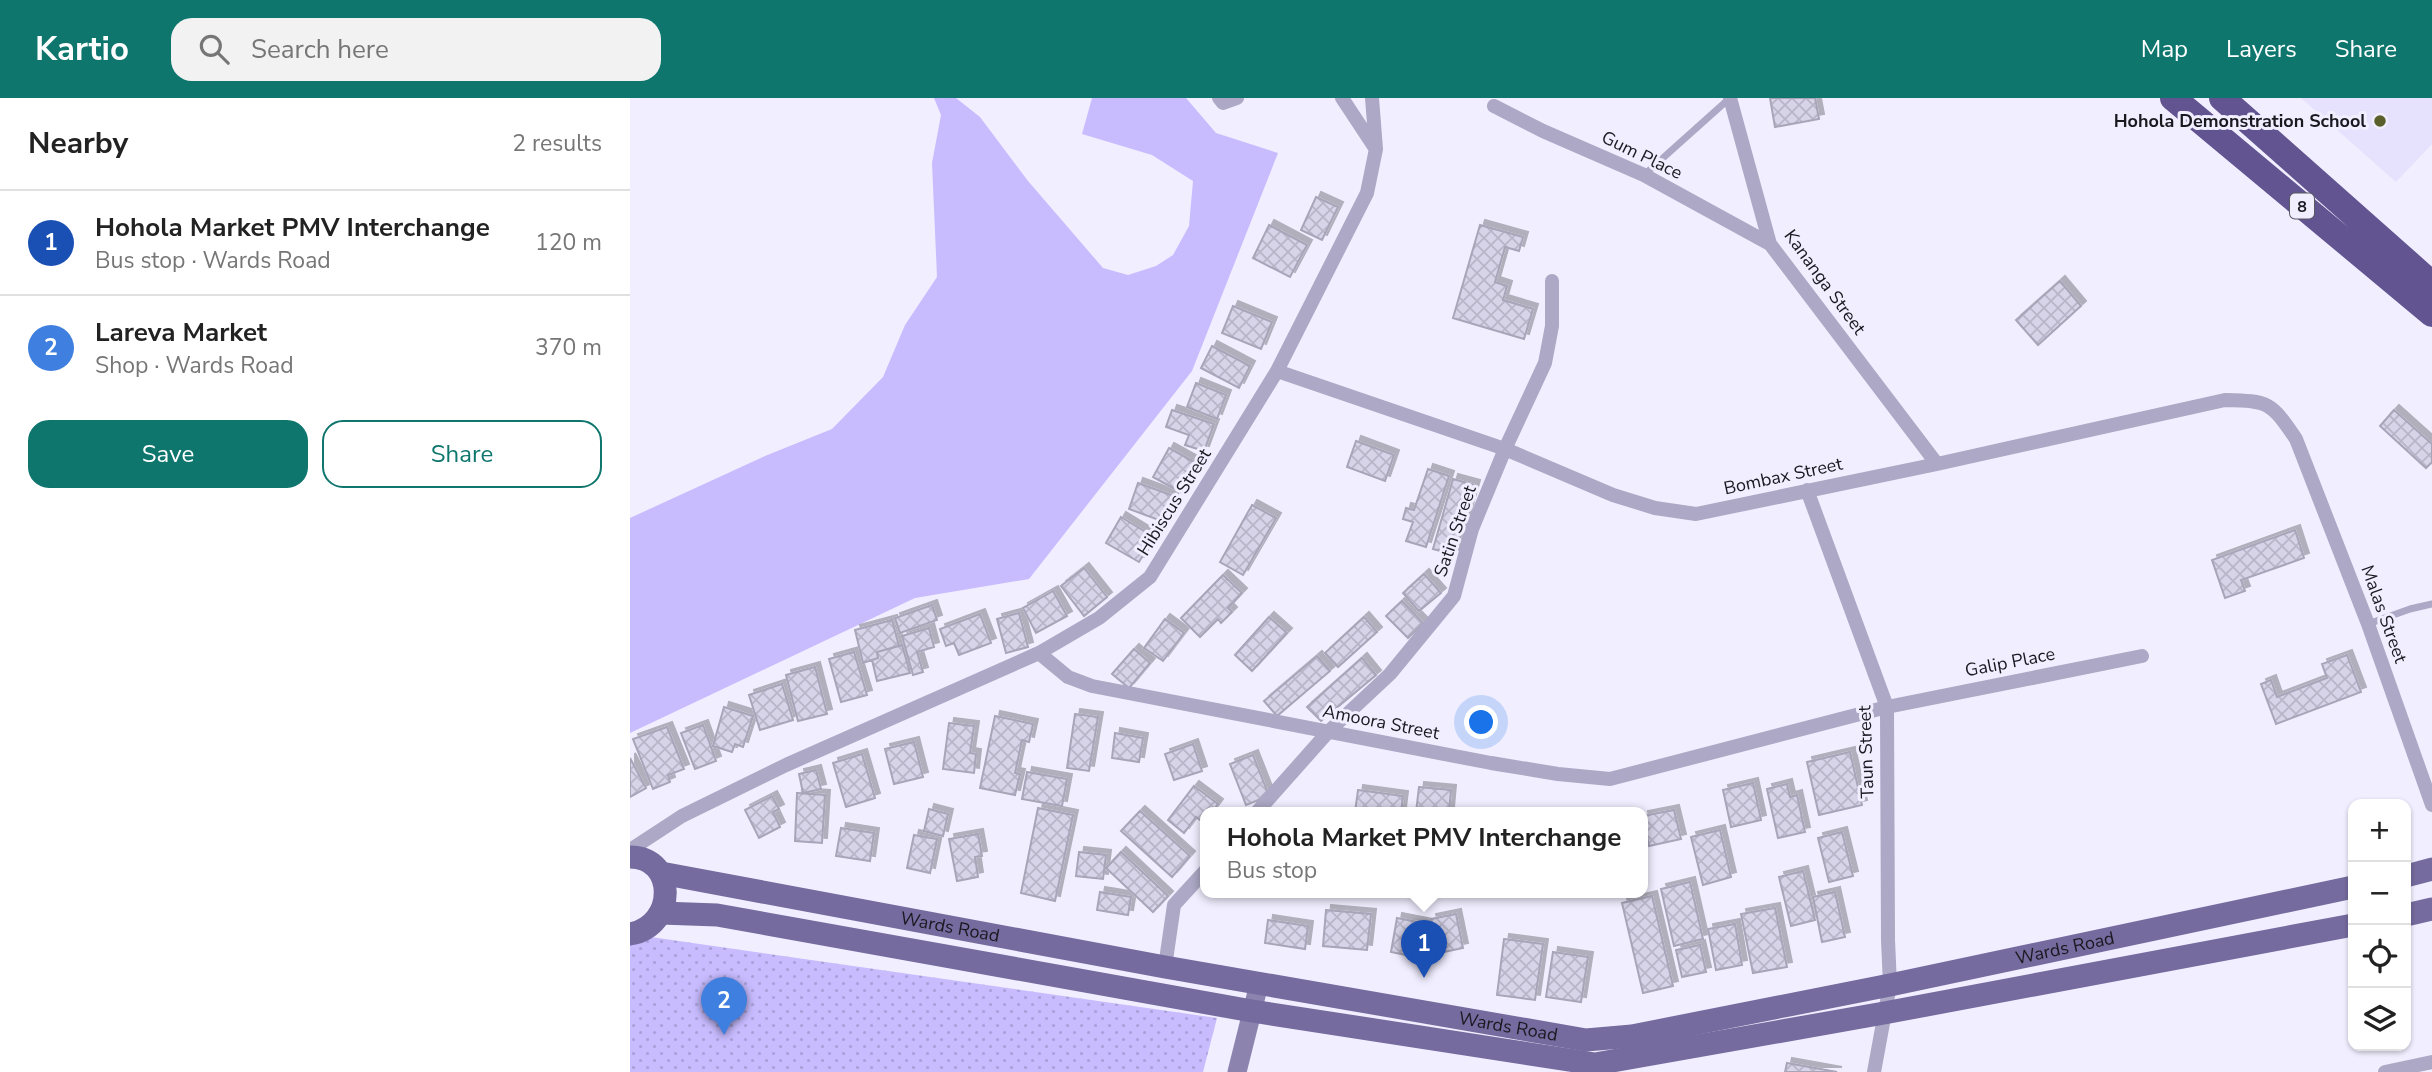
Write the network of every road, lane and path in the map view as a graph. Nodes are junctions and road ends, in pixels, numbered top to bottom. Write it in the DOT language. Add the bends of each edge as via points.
graph roads {
  1 [pos="1219,98"];
  2 [pos="1237,98"];
  3 [pos="1342,98"];
  4 [pos="1372,98"];
  5 [pos="1730,98"];
  6 [pos="2173,98"];
  7 [pos="2222,98"];
  8 [pos="1494,106"];
  9 [pos="1376,149"];
  10 [pos="1644,175"];
  11 [pos="1770,244"];
  12 [pos="1552,281"];
  13 [pos="2432,284"];
  14 [pos="2432,314"];
  15 [pos="1277,371"];
  16 [pos="2296,439"];
  17 [pos="1505,449"];
  18 [pos="1937,464"];
  19 [pos="1807,490"];
  20 [pos="2432,604"];
  21 [pos="2368,624"];
  22 [pos="1038,653"];
  23 [pos="2142,656"];
  24 [pos="1886,707"];
  25 [pos="1329,732"];
  26 [pos="2432,805"];
  27 [pos="1262,807"];
  28 [pos="662,831"];
  29 [pos="630,850"];
  30 [pos="648,865"];
  31 [pos="2432,869"];
  32 [pos="2411,875"];
  33 [pos="1200,876"];
  34 [pos="2348,888"];
  35 [pos="2432,909"];
  36 [pos="661,913"];
  37 [pos="2411,914"];
  38 [pos="2348,926"];
  39 [pos="630,933"];
  40 [pos="1165,967"];
  41 [pos="1259,984"];
  42 [pos="1890,985"];
  43 [pos="1252,1011"];
  44 [pos="1884,1013"];
  45 [pos="1632,1035"];
  46 [pos="2432,1062"];
  47 [pos="1616,1067"];
  48 [pos="1237,1072"];
  49 [pos="1874,1072"];
  50 [pos="2385,1072"];
  1 -- 2 [label="street" via="1223,103"];
  3 -- 9 [label="street"];
  4 -- 9 [label="street, Hibiscus Street"];
  5 -- 10 [label="lane"];
  5 -- 11 [label="street, Kananga Street"];
  6 -- 14 [label="highway, 8"];
  7 -- 13 [label="highway, 8"];
  8 -- 10 [label="street, Gum Place"];
  9 -- 15 [label="street, Hibiscus Street" via="1367,193"];
  10 -- 11 [label="street, Gum Place"];
  11 -- 18 [label="street, Kananga Street"];
  12 -- 17 [label="street, Satin Street" via="1552,326 1545,363"];
  15 -- 17 [label="street, Bombax Street"];
  15 -- 22 [label="street, Hibiscus Street" via="1150,577 1099,618"];
  16 -- 18 [label="street, Bombax Street" via="2269,405 2225,400"];
  16 -- 21 [label="street, Malas Street"];
  17 -- 19 [label="street, Bombax Street" via="1613,495 1696,514"];
  17 -- 25 [label="street, Satin Street" via="1472,529 1454,596 1390,674"];
  18 -- 19 [label="street, Bombax Street"];
  19 -- 24 [label="street, Taun Street"];
  20 -- 21 [label="lane"];
  21 -- 26 [label="street, Malas Street"];
  22 -- 25 [label="street, Amoora Street" via="1068,677 1092,686"];
  22 -- 28 [label="street, Hibiscus Street" via="786,765 682,816"];
  23 -- 24 [label="street, Galip Place"];
  24 -- 25 [label="street, Amoora Street" via="1610,779"];
  24 -- 42 [label="street, Taun Street"];
  25 -- 27 [label="street, Satin Street"];
  28 -- 29 [label="street, Hibiscus Street"];
  28 -- 30 [label="street"];
  30 -- 36 [label="main road" via="666,897"];
  30 -- 40 [label="main road, Wards Road"];
  31 -- 32 [label="main road"];
  33 -- 40 [label="street" via="1174,905"];
  34 -- 42 [label="main road, Wards Road"];
  35 -- 37 [label="main road"];
  36 -- 39 [label="main road" via="644,929"];
  36 -- 43 [label="main road, Wards Road" via="717,915"];
  38 -- 44 [label="main road, Wards Road"];
  40 -- 41 [label="main road, Wards Road"];
  41 -- 43 [label="street"];
  41 -- 45 [label="main road, Wards Road" via="1586,1040"];
  42 -- 44 [label="street, Taun Street"];
  42 -- 45 [label="main road, Wards Road"];
  43 -- 47 [label="main road, Wards Road"];
  43 -- 48 [label="street"];
  44 -- 47 [label="main road, Wards Road"];
  44 -- 49 [label="street, Taun Street"];
  45 -- 47 [label="street"];
  46 -- 50 [label="street"];
}
